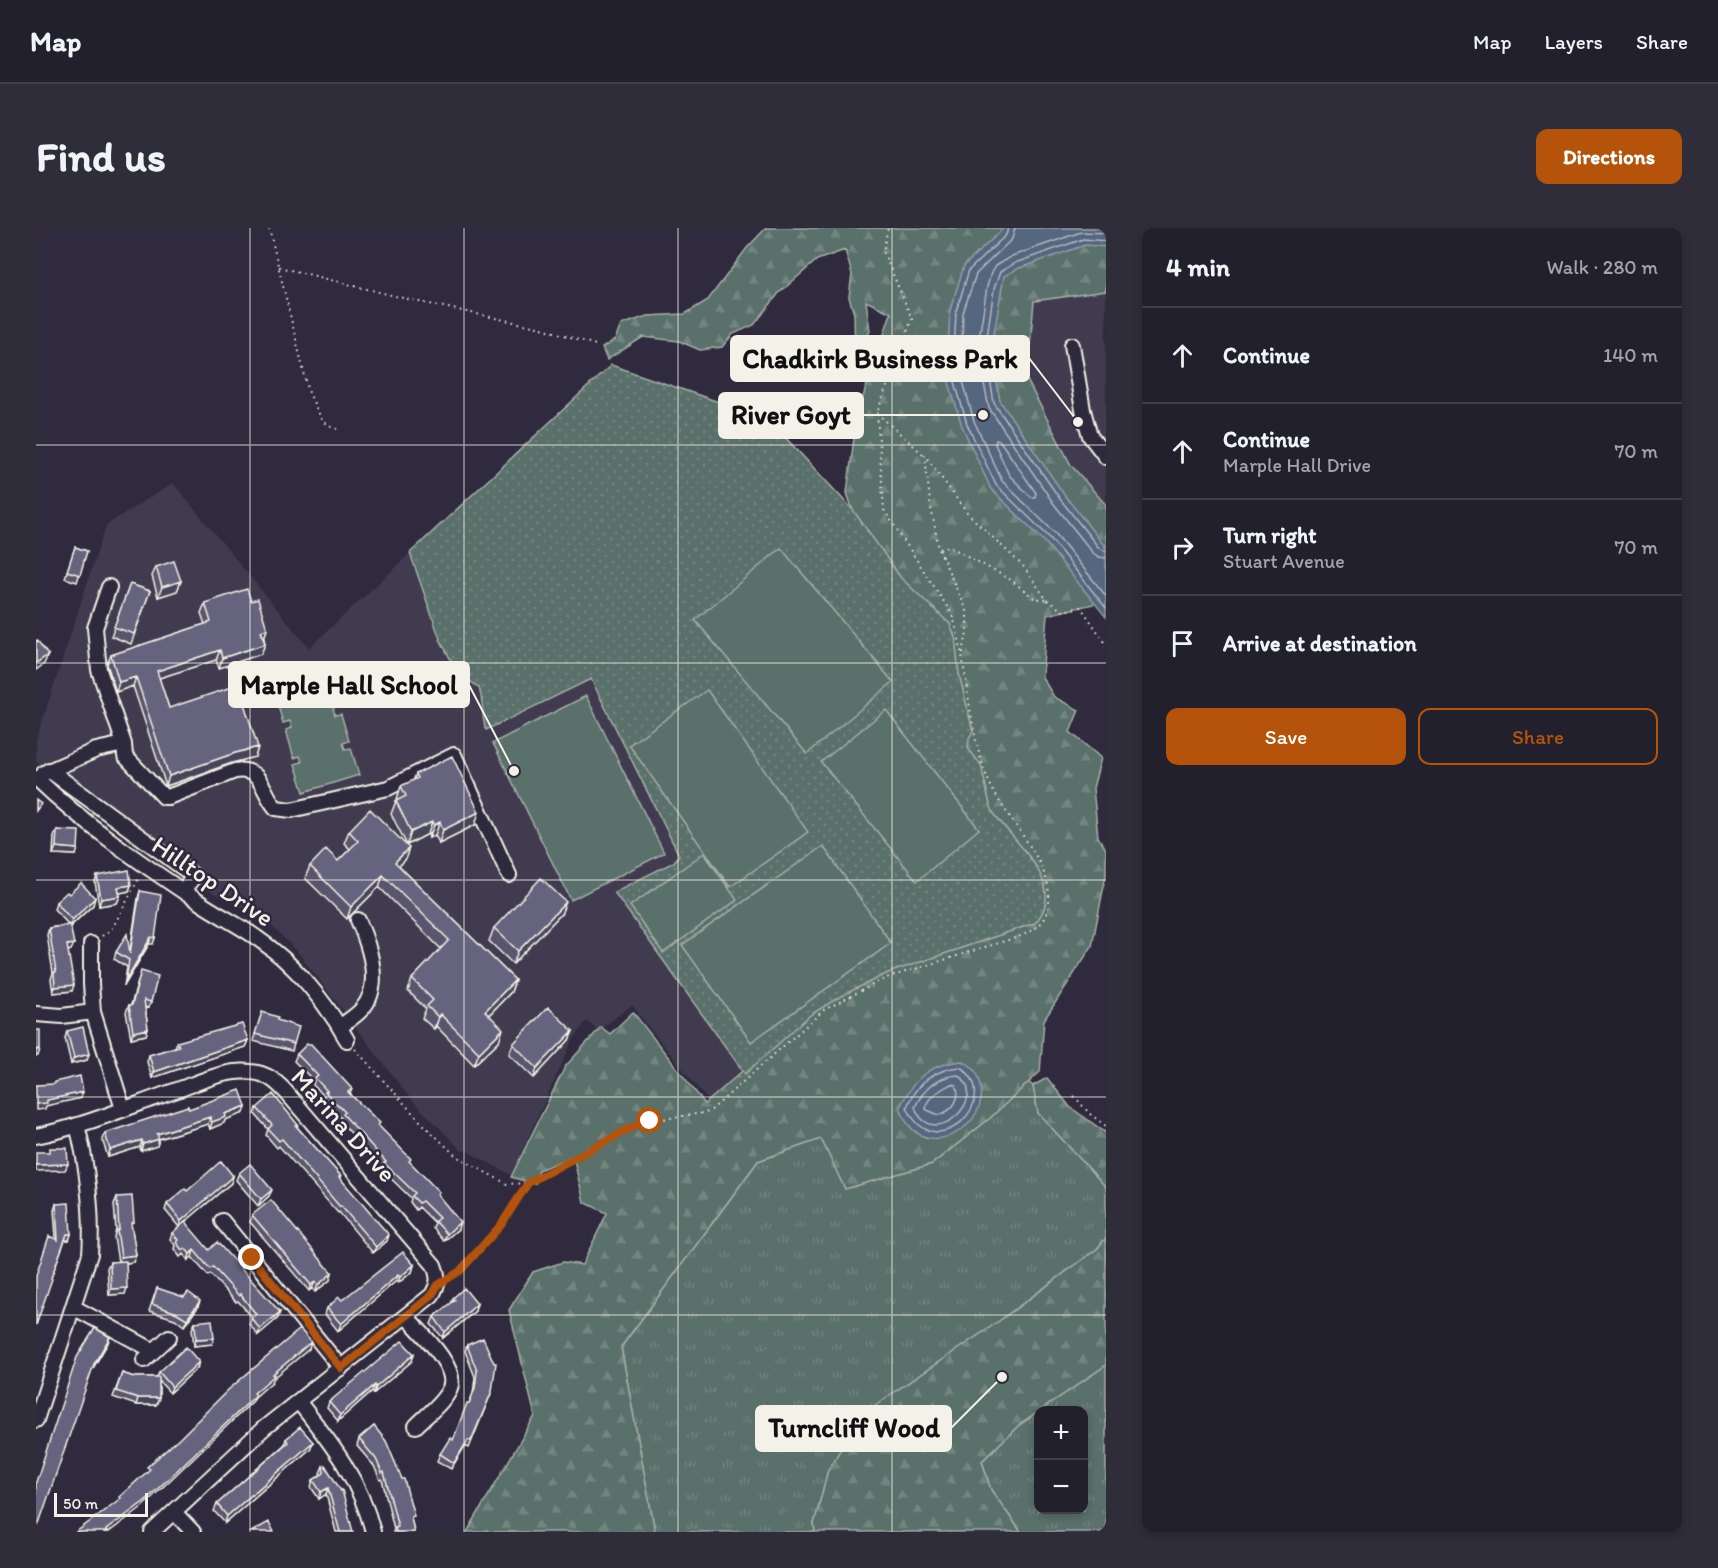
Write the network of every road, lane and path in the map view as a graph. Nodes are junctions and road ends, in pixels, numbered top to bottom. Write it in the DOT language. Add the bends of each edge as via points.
graph roads {
  1 [pos="269,228"];
  2 [pos="888,228"];
  3 [pos="279,267"];
  4 [pos="1072,345"];
  5 [pos="599,346"];
  6 [pos="877,413"];
  7 [pos="341,430"];
  8 [pos="925,456"];
  9 [pos="1106,457"];
  10 [pos="939,549"];
  11 [pos="109,587"];
  12 [pos="1047,600"];
  13 [pos="1106,644"];
  14 [pos="962,656"];
  15 [pos="124,744"];
  16 [pos="40,774"];
  17 [pos="146,865"];
  18 [pos="509,874"];
  19 [pos="183,891"];
  20 [pos="358,920"];
  21 [pos="91,940"];
  22 [pos="93,1012"];
  23 [pos="36,1014"];
  24 [pos="340,1027"];
  25 [pos="347,1040"];
  26 [pos="1074,1096"];
  27 [pos="123,1109"];
  28 [pos="77,1125"];
  29 [pos="1106,1126"];
  30 [pos="36,1136"];
  31 [pos="528,1183"];
  32 [pos="222,1221"];
  33 [pos="438,1285"];
  34 [pos="73,1307"];
  35 [pos="406,1316"];
  36 [pos="169,1337"];
  37 [pos="341,1368"];
  38 [pos="298,1401"];
  39 [pos="36,1420"];
  40 [pos="417,1420"];
  41 [pos="175,1513"];
  42 [pos="152,1532"];
  43 [pos="193,1532"];
  44 [pos="373,1532"];
  1 -- 3 [label="path"];
  2 -- 6 [label="path" via="883,251 912,319"];
  3 -- 5 [label="path" via="542,328"];
  3 -- 7 [label="path" via="309,393 322,420"];
  4 -- 9 [label="street" via="1090,436"];
  6 -- 8 [label="path"];
  6 -- 14 [label="path" via="884,510 952,614"];
  8 -- 10 [label="path"];
  8 -- 12 [label="path" via="966,513 1023,566"];
  10 -- 12 [label="path" via="949,546 1011,580 1034,598"];
  10 -- 14 [label="path" via="967,614"];
  11 -- 15 [label="street" via="95,628 99,670"];
  12 -- 13 [label="path" via="1063,611 1082,607"];
  14 -- 31 [label="path" via="974,735 990,785 1043,868 1050,901 1041,923 1018,937 876,983 824,1010 710,1112 632,1127"];
  15 -- 16 [label="street" via="96,750"];
  15 -- 18 [label="street" via="125,756 164,797 244,770 256,776 272,803 283,810 388,788 454,755"];
  16 -- 17 [label="street, Hilltop Drive" via="61,802"];
  16 -- 19 [label="street" via="194,876"];
  17 -- 19 [label="street, Hilltop Drive"];
  17 -- 21 [label="path" via="113,927"];
  19 -- 24 [label="street, Hilltop Drive" via="260,939 288,963"];
  20 -- 24 [label="street" via="367,940 372,987 369,1000"];
  21 -- 22 [label="street"];
  22 -- 23 [label="street"];
  22 -- 27 [label="street"];
  24 -- 25 [label="street, Hilltop Drive"];
  25 -- 31 [label="path" via="456,1156 507,1184"];
  26 -- 29 [label="path"];
  27 -- 28 [label="street, Marina Drive"];
  27 -- 33 [label="street, Marina Drive" via="222,1075 250,1072 275,1080 434,1265"];
  28 -- 30 [label="street, Marina Drive"];
  28 -- 34 [label="street" via="85,1153 91,1239 87,1267"];
  31 -- 33 [label="path" via="501,1225 460,1271"];
  32 -- 37 [label="street"];
  33 -- 35 [label="street" via="432,1295"];
  34 -- 36 [label="street" via="149,1355"];
  34 -- 39 [label="street"];
  35 -- 37 [label="street"];
  35 -- 40 [label="street" via="446,1363 452,1377 446,1394"];
  37 -- 38 [label="street"];
  38 -- 41 [label="street"];
  38 -- 44 [label="street" via="342,1458 362,1496"];
  41 -- 42 [label="street"];
  41 -- 43 [label="street"];
}
